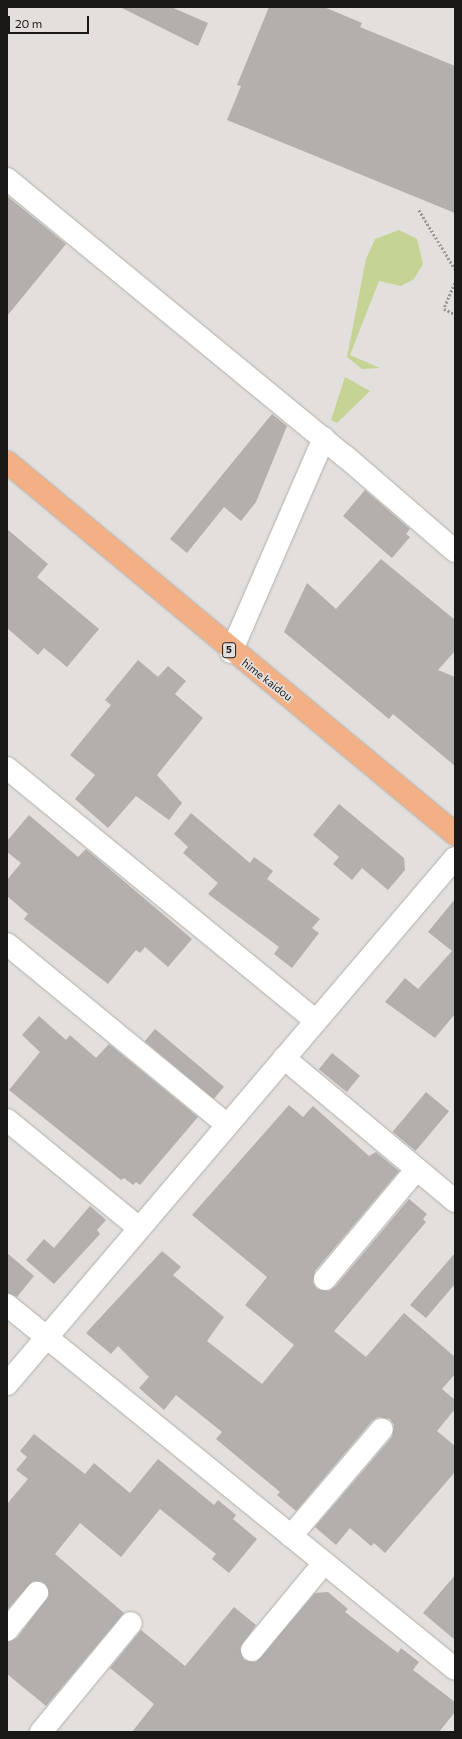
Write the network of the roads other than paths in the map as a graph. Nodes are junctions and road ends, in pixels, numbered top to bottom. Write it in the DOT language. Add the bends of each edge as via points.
graph roads {
  1 [pos="7,179"];
  2 [pos="324,438"];
  3 [pos="7,462"];
  4 [pos="455,551"];
  5 [pos="231,652"];
  6 [pos="7,768"];
  7 [pos="455,834"];
  8 [pos="455,858"];
  9 [pos="7,944"];
  10 [pos="316,1021"];
  11 [pos="284,1058"];
  12 [pos="7,1120"];
  13 [pos="227,1126"];
  14 [pos="417,1169"];
  15 [pos="455,1201"];
  16 [pos="139,1228"];
  17 [pos="325,1279"];
  18 [pos="7,1305"];
  19 [pos="47,1337"];
  20 [pos="7,1384"];
  21 [pos="382,1429"];
  22 [pos="291,1536"];
  23 [pos="324,1563"];
  24 [pos="37,1593"];
  25 [pos="131,1623"];
  26 [pos="7,1630"];
  27 [pos="252,1650"];
  28 [pos="455,1669"];
  29 [pos="41,1732"];
  1 -- 2 [label="street"];
  2 -- 4 [label="street"];
  2 -- 5 [label="street"];
  3 -- 5 [label="main road, hime kaidou / 5" via="112,547"];
  5 -- 7 [label="main road, hime kaidou / 5"];
  6 -- 10 [label="street"];
  8 -- 10 [label="street"];
  9 -- 13 [label="street"];
  10 -- 11 [label="street"];
  11 -- 13 [label="street"];
  11 -- 14 [label="street"];
  12 -- 16 [label="street"];
  13 -- 16 [label="street"];
  14 -- 15 [label="street"];
  14 -- 17 [label="street"];
  16 -- 19 [label="street"];
  18 -- 19 [label="street"];
  19 -- 20 [label="street"];
  19 -- 22 [label="street"];
  21 -- 22 [label="street"];
  22 -- 23 [label="street"];
  23 -- 27 [label="street"];
  23 -- 28 [label="street"];
  24 -- 26 [label="street"];
  25 -- 29 [label="street"];
}
